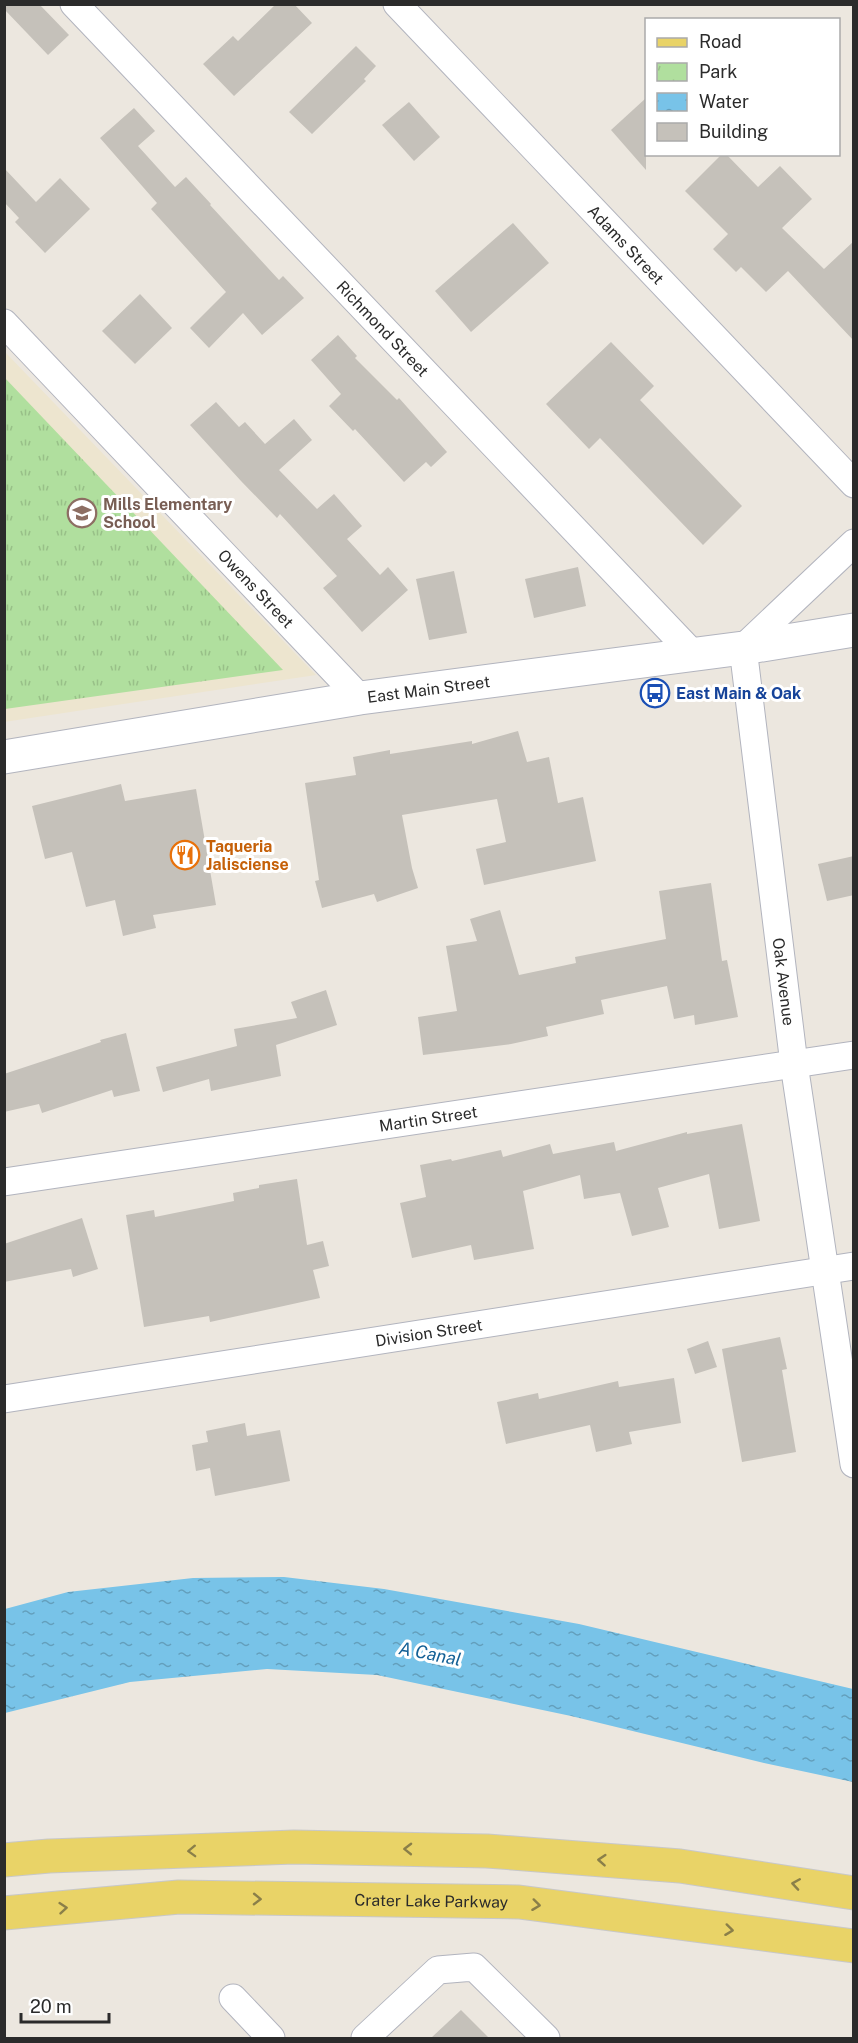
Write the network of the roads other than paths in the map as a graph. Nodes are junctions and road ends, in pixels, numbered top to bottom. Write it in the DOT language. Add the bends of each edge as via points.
graph roads {
  1 [pos="74,4"];
  2 [pos="397,4"];
  3 [pos="4,323"];
  4 [pos="854,484"];
  5 [pos="854,543"];
  6 [pos="854,630"];
  7 [pos="743,648"];
  8 [pos="693,654"];
  9 [pos="360,698"];
  10 [pos="4,757"];
  11 [pos="854,1055"];
  12 [pos="794,1064"];
  13 [pos="4,1182"];
  14 [pos="854,1266"];
  15 [pos="825,1270"];
  16 [pos="4,1399"];
  17 [pos="854,1464"];
  18 [pos="4,1860"];
  19 [pos="854,1893"];
  20 [pos="4,1913"];
  21 [pos="854,1946"];
  22 [pos="233,1998"];
  23 [pos="271,2038"];
  24 [pos="365,2038"];
  25 [pos="546,2038"];
  1 -- 8 [label="street, Richmond Street"];
  2 -- 4 [label="street, Adams Street"];
  3 -- 9 [label="street, Owens Street"];
  5 -- 7 [label="street"];
  6 -- 7 [label="street, East Main Street"];
  7 -- 8 [label="street, East Main Street"];
  7 -- 12 [label="street, Oak Avenue"];
  8 -- 9 [label="street, East Main Street"];
  9 -- 10 [label="street, East Main Street"];
  11 -- 12 [label="street, Martin Street"];
  12 -- 13 [label="street, Martin Street"];
  12 -- 15 [label="street, Oak Avenue"];
  14 -- 15 [label="street, Division Street"];
  15 -- 16 [label="street, Division Street"];
  15 -- 17 [label="street, Oak Avenue"];
  19 -- 18 [label="main road, one-way" via="680,1866 487,1851 294,1846"];
  20 -- 21 [label="main road, Crater Lake Parkway, one-way" via="179,1897 519,1902"];
  22 -- 23 [label="street"];
  24 -- 25 [label="street" via="438,1970 474,1967"];
}
